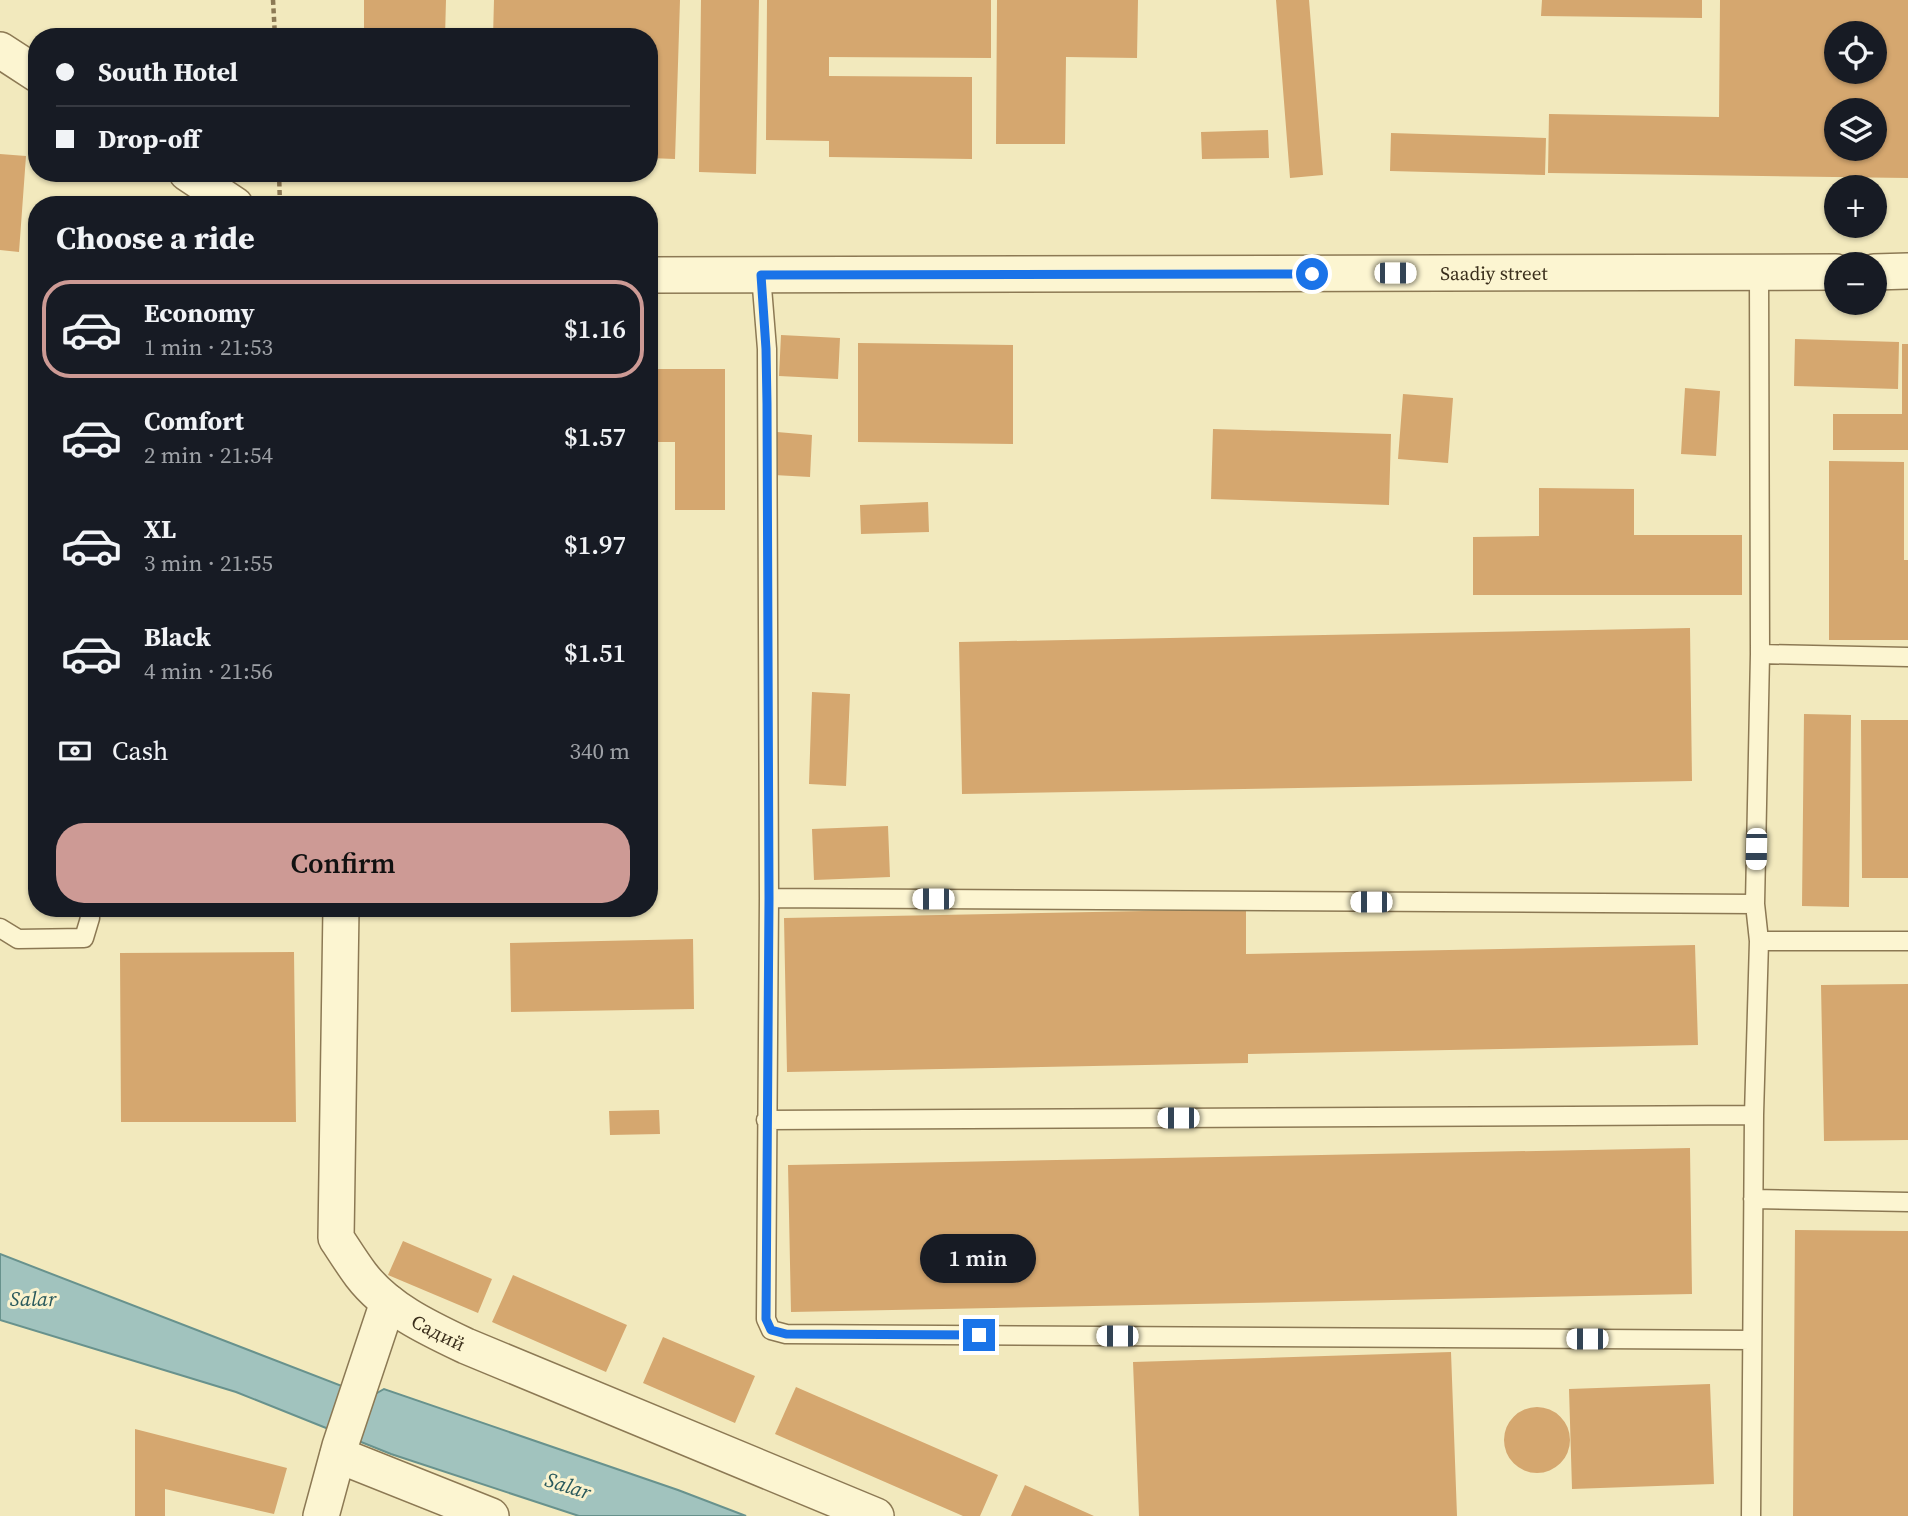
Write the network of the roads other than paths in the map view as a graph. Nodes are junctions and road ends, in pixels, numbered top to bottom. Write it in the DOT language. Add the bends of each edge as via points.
graph roads {
  1 [pos="0,50"];
  2 [pos="28,68"];
  3 [pos="200,182"];
  4 [pos="221,196"];
  5 [pos="1908,271"];
  6 [pos="1759,272"];
  7 [pos="1824,272"];
  8 [pos="1887,272"];
  9 [pos="658,275"];
  10 [pos="761,275"];
  11 [pos="1760,654"];
  12 [pos="1908,657"];
  13 [pos="769,898"];
  14 [pos="1755,904"];
  15 [pos="90,917"];
  16 [pos="341,917"];
  17 [pos="0,928"];
  18 [pos="1759,941"];
  19 [pos="1908,941"];
  20 [pos="1754,1115"];
  21 [pos="766,1120"];
  22 [pos="1753,1199"];
  23 [pos="1908,1202"];
  24 [pos="388,1302"];
  25 [pos="1752,1340"];
  26 [pos="340,1450"];
  27 [pos="321,1516"];
  28 [pos="491,1516"];
  29 [pos="876,1516"];
  30 [pos="1751,1516"];
  1 -- 2 [label="street"];
  3 -- 4 [label="street"];
  5 -- 8 [label="street"];
  6 -- 7 [label="street, Saadiy street"];
  6 -- 10 [label="street, Saadiy street"];
  6 -- 11 [label="lane"];
  9 -- 10 [label="street, Saadiy street"];
  10 -- 13 [label="lane" via="767,363"];
  11 -- 12 [label="lane"];
  11 -- 14 [label="lane"];
  13 -- 14 [label="lane"];
  13 -- 21 [label="lane"];
  14 -- 18 [label="lane"];
  15 -- 17 [label="lane" via="84,938 18,939"];
  16 -- 24 [label="street, Садий" via="336,1238 362,1276"];
  18 -- 19 [label="lane"];
  18 -- 20 [label="lane"];
  20 -- 21 [label="lane"];
  20 -- 22 [label="lane"];
  21 -- 25 [label="lane" via="766,1319 771,1330 786,1334"];
  22 -- 23 [label="lane"];
  22 -- 25 [label="lane"];
  24 -- 26 [label="street"];
  24 -- 29 [label="street, Садий" via="466,1346"];
  25 -- 30 [label="lane"];
  26 -- 27 [label="street"];
  26 -- 28 [label="street"];
}
